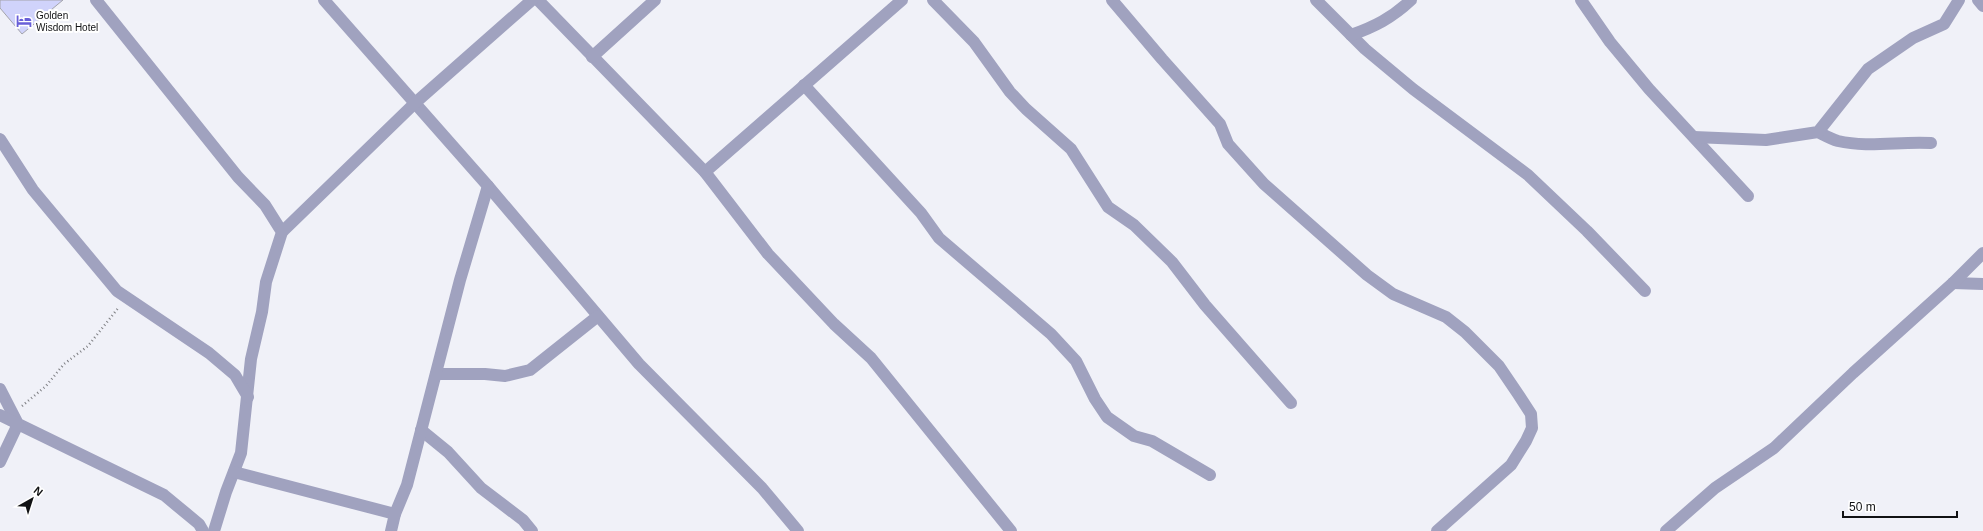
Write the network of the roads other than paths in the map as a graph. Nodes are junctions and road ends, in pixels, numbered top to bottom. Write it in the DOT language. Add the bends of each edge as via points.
graph roads {
  1 [pos="96,0"];
  2 [pos="324,0"];
  3 [pos="532,0"];
  4 [pos="538,0"];
  5 [pos="656,0"];
  6 [pos="902,0"];
  7 [pos="933,0"];
  8 [pos="1112,0"];
  9 [pos="1316,0"];
  10 [pos="1410,0"];
  11 [pos="1580,0"];
  12 [pos="1959,0"];
  13 [pos="1978,0"];
  14 [pos="1983,6"];
  15 [pos="1350,35"];
  16 [pos="592,57"];
  17 [pos="804,85"];
  18 [pos="415,103"];
  19 [pos="1818,132"];
  20 [pos="1694,137"];
  21 [pos="0,139"];
  22 [pos="1931,143"];
  23 [pos="705,172"];
  24 [pos="488,186"];
  25 [pos="1748,196"];
  26 [pos="282,232"];
  27 [pos="1982,256"];
  28 [pos="1953,283"];
  29 [pos="1983,284"];
  30 [pos="1645,291"];
  31 [pos="598,316"];
  32 [pos="436,374"];
  33 [pos="0,389"];
  34 [pos="248,397"];
  35 [pos="1291,403"];
  36 [pos="0,415"];
  37 [pos="16,420"];
  38 [pos="422,430"];
  39 [pos="0,462"];
  40 [pos="234,472"];
  41 [pos="1210,475"];
  42 [pos="395,514"];
  43 [pos="203,531"];
  44 [pos="214,531"];
  45 [pos="391,531"];
  46 [pos="532,531"];
  47 [pos="798,531"];
  48 [pos="1011,531"];
  49 [pos="1437,531"];
  50 [pos="1666,531"];
  1 -- 26 [label="street" via="238,178 265,205"];
  2 -- 18 [label="street"];
  3 -- 18 [label="street"];
  4 -- 16 [label="street"];
  5 -- 16 [label="street"];
  6 -- 17 [label="street"];
  7 -- 35 [label="street" via="974,42 1010,92 1071,148 1108,207 1134,225 1172,262 1205,305"];
  8 -- 49 [label="street" via="1220,124 1228,144 1264,184 1367,275 1393,294 1446,317 1465,332 1499,366 1531,414 1532,428 1511,465"];
  9 -- 15 [label="street"];
  10 -- 15 [label="street" via="1398,12 1376,26"];
  11 -- 20 [label="street" via="1649,89"];
  12 -- 19 [label="street" via="1944,24 1913,38 1868,69"];
  13 -- 14 [label="street"];
  15 -- 30 [label="street" via="1413,89 1528,175"];
  16 -- 23 [label="street"];
  17 -- 23 [label="street"];
  17 -- 41 [label="street" via="921,213 939,238 1051,334 1076,361 1107,417 1134,436 1152,440"];
  18 -- 24 [label="street"];
  18 -- 26 [label="street"];
  19 -- 20 [label="street" via="1766,140"];
  19 -- 22 [label="street" via="1837,141 1869,144 1910,141"];
  20 -- 25 [label="street"];
  21 -- 34 [label="street" via="33,190 117,291 209,353 235,375"];
  23 -- 48 [label="street" via="768,254 834,324 871,358"];
  24 -- 31 [label="street"];
  24 -- 32 [label="street"];
  26 -- 34 [label="street" via="266,282 251,359"];
  27 -- 28 [label="street"];
  28 -- 29 [label="street"];
  28 -- 50 [label="street" via="1774,448 1715,488"];
  31 -- 32 [label="street" via="530,370 505,376"];
  31 -- 47 [label="street" via="639,364 762,488"];
  32 -- 38 [label="street"];
  33 -- 37 [label="street"];
  34 -- 40 [label="street" via="241,453"];
  36 -- 37 [label="street"];
  37 -- 39 [label="street"];
  37 -- 43 [label="street" via="164,495 199,524"];
  38 -- 42 [label="street" via="407,485"];
  38 -- 46 [label="street" via="448,452 481,488 523,520"];
  40 -- 42 [label="street"];
  40 -- 44 [label="street"];
  42 -- 45 [label="street"];
}
